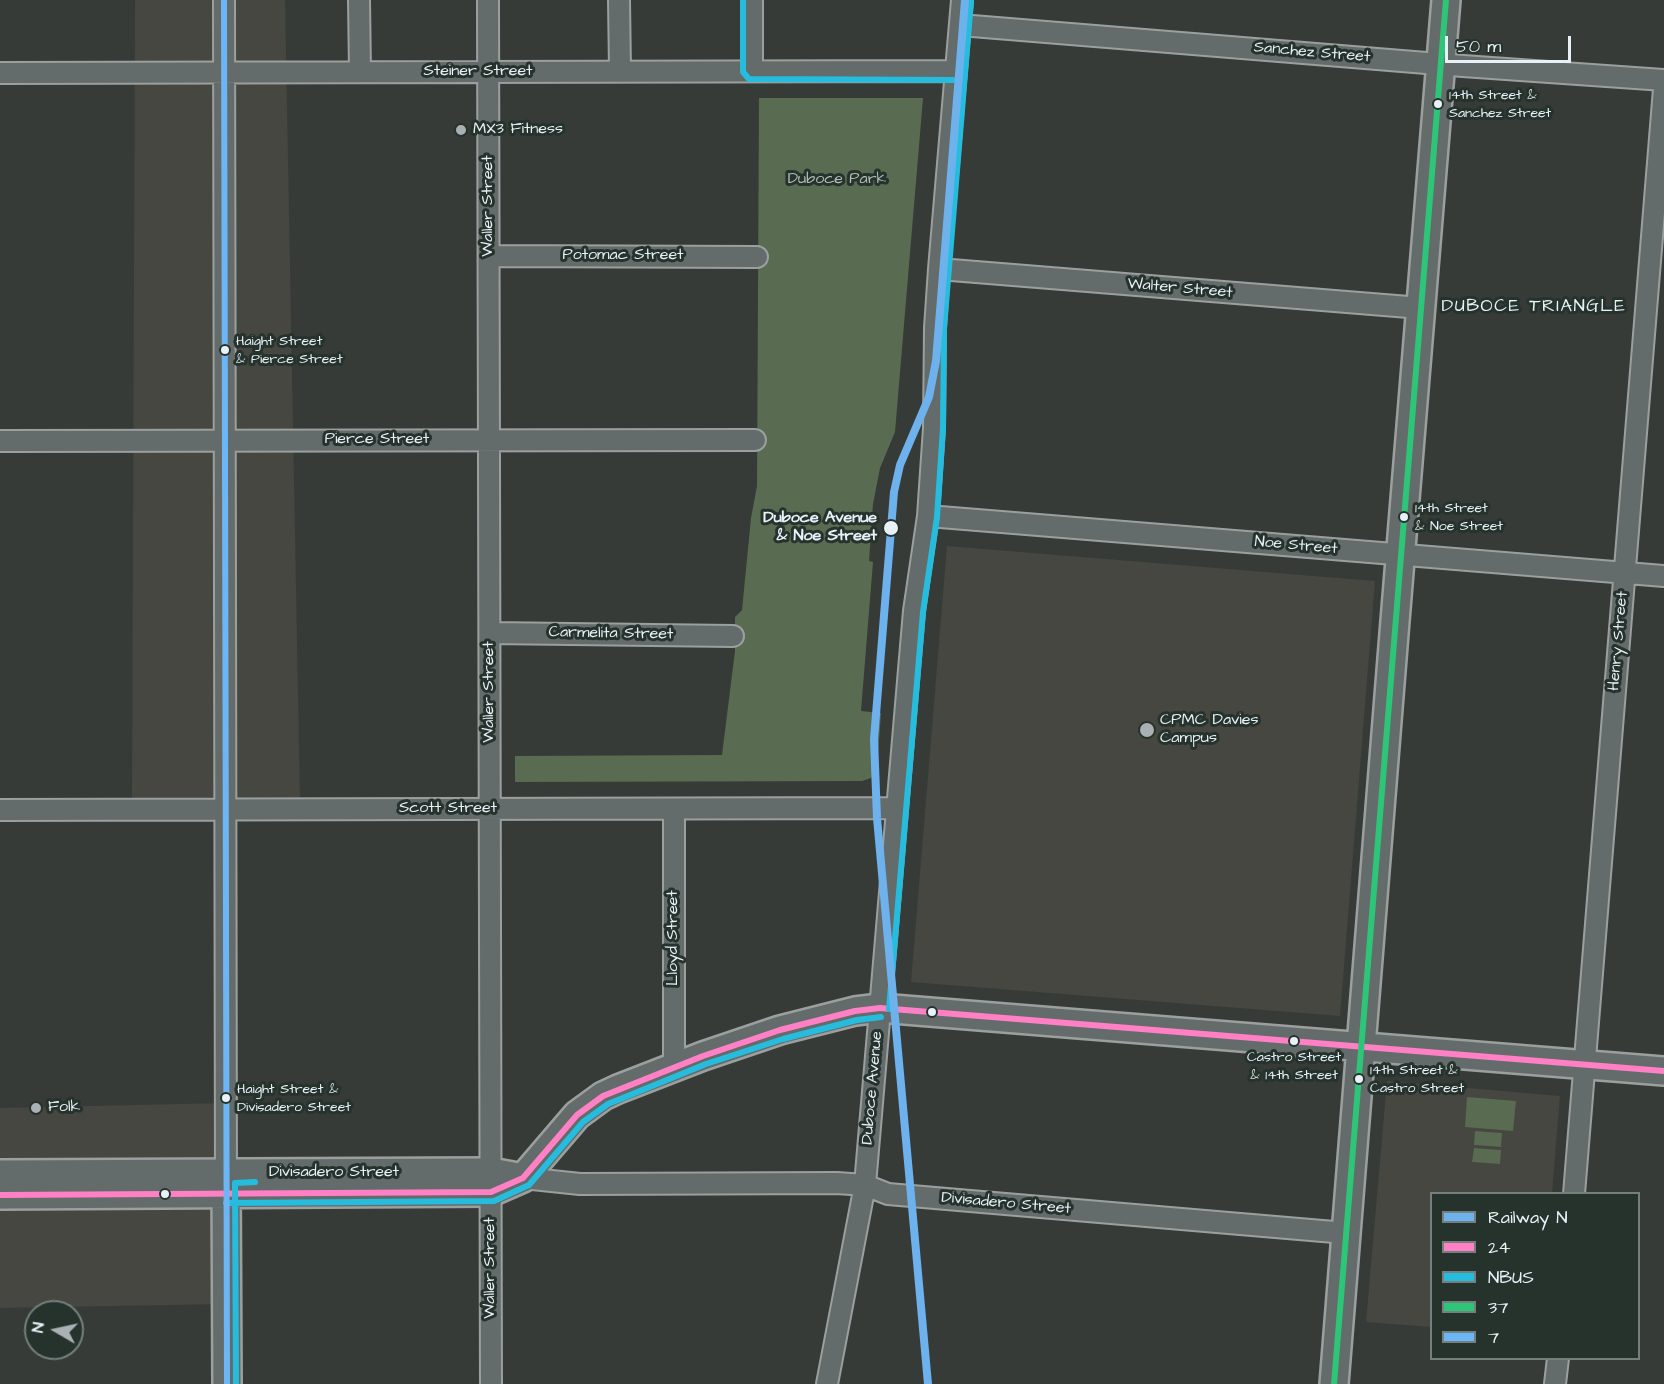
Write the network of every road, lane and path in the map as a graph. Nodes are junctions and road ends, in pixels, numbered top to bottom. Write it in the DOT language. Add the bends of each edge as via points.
graph roads {
  1 [pos="224,0"];
  2 [pos="359,0"];
  3 [pos="488,0"];
  4 [pos="620,0"];
  5 [pos="752,0"];
  6 [pos="962,0"];
  7 [pos="1446,0"];
  8 [pos="960,25"];
  9 [pos="1441,64"];
  10 [pos="752,71"];
  11 [pos="956,71"];
  12 [pos="224,72"];
  13 [pos="360,72"];
  14 [pos="488,72"];
  15 [pos="620,72"];
  16 [pos="0,73"];
  17 [pos="1664,80"];
  18 [pos="1664,89"];
  19 [pos="489,256"];
  20 [pos="757,257"];
  21 [pos="939,269"];
  22 [pos="1421,308"];
  23 [pos="489,440"];
  24 [pos="755,440"];
  25 [pos="0,441"];
  26 [pos="225,441"];
  27 [pos="928,516"];
  28 [pos="1401,554"];
  29 [pos="1625,572"];
  30 [pos="1664,576"];
  31 [pos="490,633"];
  32 [pos="733,636"];
  33 [pos="897,808"];
  34 [pos="490,809"];
  35 [pos="674,809"];
  36 [pos="0,810"];
  37 [pos="225,810"];
  38 [pos="880,1008"];
  39 [pos="1361,1046"];
  40 [pos="1585,1064"];
  41 [pos="674,1067"];
  42 [pos="1664,1071"];
  43 [pos="0,1174"];
  44 [pos="523,1178"];
  45 [pos="491,1183"];
  46 [pos="226,1184"];
  47 [pos="865,1185"];
  48 [pos="1574,1192"];
  49 [pos="0,1195"];
  50 [pos="1346,1233"];
  51 [pos="1558,1360"];
  52 [pos="227,1384"];
  53 [pos="491,1384"];
  54 [pos="827,1384"];
  55 [pos="1334,1384"];
  56 [pos="1556,1384"];
  1 -- 12 [label="street"];
  2 -- 13 [label="street"];
  3 -- 14 [label="street, Waller Street"];
  4 -- 15 [label="street"];
  5 -- 10 [label="street"];
  6 -- 8 [label="street, Duboce Avenue"];
  7 -- 9 [label="main road"];
  8 -- 9 [label="street, Sanchez Street"];
  8 -- 11 [label="street, Duboce Avenue"];
  9 -- 17 [label="street, Sanchez Street"];
  9 -- 22 [label="main road"];
  10 -- 11 [label="street, Steiner Street"];
  10 -- 15 [label="street, Steiner Street"];
  11 -- 21 [label="street, Duboce Avenue"];
  12 -- 13 [label="street, Steiner Street"];
  12 -- 16 [label="street, Steiner Street"];
  12 -- 26 [label="street"];
  13 -- 14 [label="street, Steiner Street"];
  14 -- 15 [label="street, Steiner Street"];
  14 -- 19 [label="street, Waller Street"];
  18 -- 29 [label="street, Henry Street"];
  19 -- 20 [label="street, Potomac Street"];
  19 -- 23 [label="street, Waller Street"];
  21 -- 22 [label="street, Walter Street"];
  21 -- 27 [label="street, Duboce Avenue"];
  22 -- 28 [label="main road"];
  23 -- 24 [label="street, Pierce Street"];
  23 -- 26 [label="street, Pierce Street"];
  23 -- 31 [label="street, Waller Street"];
  25 -- 26 [label="street, Pierce Street"];
  26 -- 37 [label="street"];
  27 -- 28 [label="street, Noe Street"];
  27 -- 33 [label="street, Duboce Avenue" via="914,611"];
  28 -- 29 [label="street, Noe Street"];
  28 -- 39 [label="main road"];
  29 -- 30 [label="street, Noe Street"];
  29 -- 40 [label="street, Henry Street"];
  31 -- 32 [label="street, Carmelita Street"];
  31 -- 34 [label="street, Waller Street"];
  33 -- 35 [label="street, Scott Street"];
  33 -- 38 [label="street, Duboce Avenue"];
  34 -- 35 [label="street, Scott Street"];
  34 -- 37 [label="street, Scott Street"];
  34 -- 45 [label="street, Waller Street"];
  35 -- 41 [label="street, Lloyd Street"];
  36 -- 37 [label="street, Scott Street"];
  37 -- 46 [label="street"];
  38 -- 39 [label="main road"];
  38 -- 41 [label="main road" via="780,1030"];
  38 -- 47 [label="street, Duboce Avenue"];
  39 -- 40 [label="main road"];
  39 -- 50 [label="main road"];
  40 -- 42 [label="main road"];
  40 -- 48 [label="street, Henry Street"];
  41 -- 44 [label="main road" via="618,1089 590,1105"];
  43 -- 46 [label="main road, Divisadero Street"];
  44 -- 45 [label="main road, Divisadero Street"];
  44 -- 47 [label="street, Divisadero Street" via="580,1184"];
  45 -- 46 [label="main road, Divisadero Street"];
  45 -- 53 [label="street, Waller Street"];
  46 -- 49 [label="main road, Divisadero Street"];
  46 -- 52 [label="main road"];
  47 -- 50 [label="street, Divisadero Street" via="888,1194"];
  47 -- 54 [label="street, Duboce Avenue"];
  50 -- 55 [label="main road"];
  51 -- 56 [label="street"];
}
